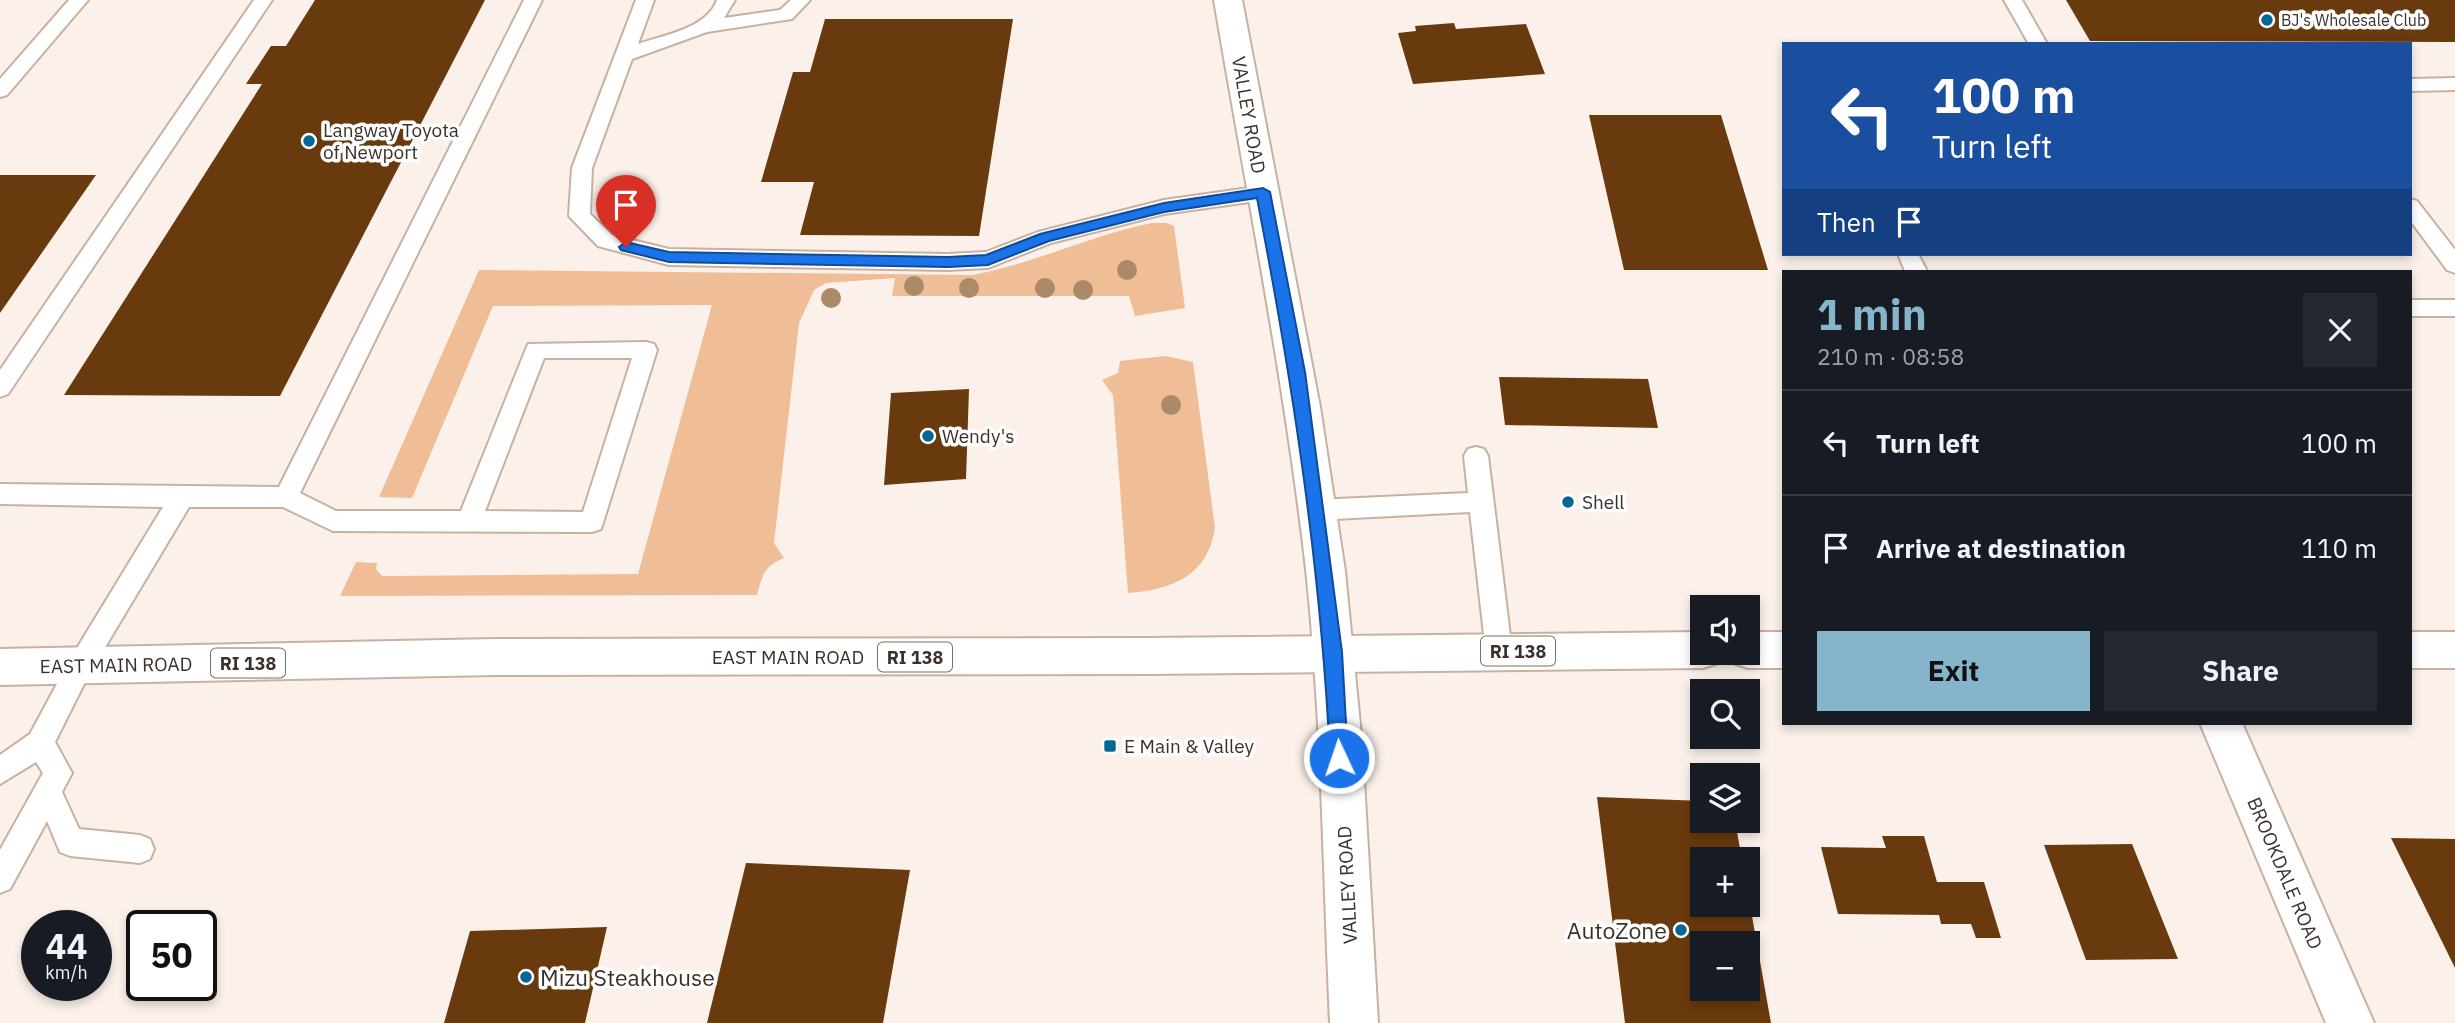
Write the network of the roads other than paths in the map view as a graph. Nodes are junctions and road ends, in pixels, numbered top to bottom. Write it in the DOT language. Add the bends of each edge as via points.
graph roads {
  1 [pos="79,0"];
  2 [pos="264,0"];
  3 [pos="533,0"];
  4 [pos="645,0"];
  5 [pos="726,0"];
  6 [pos="801,0"];
  7 [pos="1228,0"];
  8 [pos="2013,0"];
  9 [pos="705,27"];
  10 [pos="2037,42"];
  11 [pos="625,55"];
  12 [pos="2455,84"];
  13 [pos="2412,85"];
  14 [pos="0,91"];
  15 [pos="1263,192"];
  16 [pos="2412,209"];
  17 [pos="2455,265"];
  18 [pos="2412,308"];
  19 [pos="2455,308"];
  20 [pos="0,388"];
  21 [pos="1476,456"];
  22 [pos="0,494"];
  23 [pos="182,497"];
  24 [pos="286,497"];
  25 [pos="1481,502"];
  26 [pos="1315,510"];
  27 [pos="469,522"];
  28 [pos="1690,650"];
  29 [pos="1760,650"];
  30 [pos="1782,650"];
  31 [pos="2412,650"];
  32 [pos="2455,650"];
  33 [pos="1334,652"];
  34 [pos="1499,652"];
  35 [pos="80,666"];
  36 [pos="0,667"];
  37 [pos="2222,725"];
  38 [pos="40,743"];
  39 [pos="0,771"];
  40 [pos="49,794"];
  41 [pos="140,849"];
  42 [pos="0,879"];
  43 [pos="1354,1023"];
  44 [pos="2350,1023"];
  1 -- 14 [label="lane"];
  2 -- 20 [label="lane"];
  3 -- 24 [label="lane"];
  4 -- 11 [label="lane"];
  5 -- 9 [label="lane"];
  6 -- 9 [label="lane" via="786,15 773,19"];
  7 -- 15 [label="main road, VALLEY ROAD"];
  8 -- 10 [label="lane"];
  9 -- 11 [label="lane"];
  11 -- 15 [label="lane" via="582,168 579,216 605,242 669,257 988,260 1045,237 1164,207"];
  12 -- 13 [label="lane"];
  15 -- 26 [label="main road, VALLEY ROAD" via="1293,343"];
  16 -- 17 [label="lane"];
  18 -- 19 [label="lane"];
  21 -- 25 [label="lane"];
  22 -- 23 [label="lane"];
  23 -- 24 [label="lane"];
  23 -- 35 [label="lane"];
  24 -- 27 [label="lane" via="333,521"];
  25 -- 26 [label="lane"];
  25 -- 34 [label="lane"];
  26 -- 33 [label="main road, VALLEY ROAD"];
  27 -- 27 [label="lane" via="536,350 646,350 592,523"];
  28 -- 34 [label="main road, EAST MAIN ROAD / RI 138"];
  29 -- 30 [label="main road"];
  31 -- 32 [label="main road"];
  33 -- 34 [label="main road, EAST MAIN ROAD / RI 138"];
  33 -- 35 [label="main road, EAST MAIN ROAD / RI 138" via="509,657"];
  33 -- 43 [label="main road, VALLEY ROAD"];
  35 -- 36 [label="main road, EAST MAIN ROAD / RI 138"];
  35 -- 38 [label="lane"];
  37 -- 44 [label="main road, BROOKDALE ROAD"];
  38 -- 39 [label="lane"];
  38 -- 40 [label="lane" via="58,773"];
  40 -- 41 [label="lane" via="70,842"];
  40 -- 42 [label="lane"];
}
